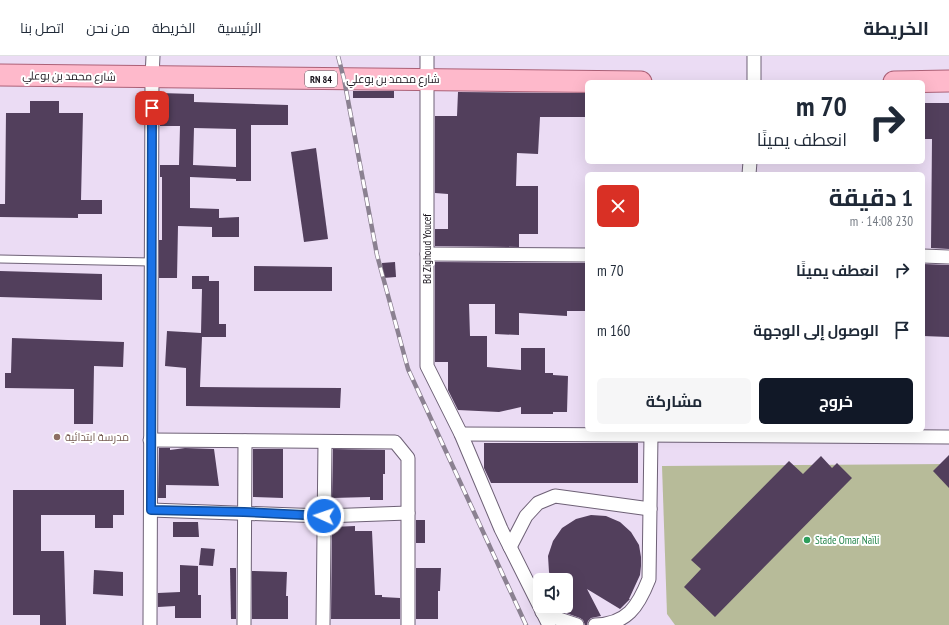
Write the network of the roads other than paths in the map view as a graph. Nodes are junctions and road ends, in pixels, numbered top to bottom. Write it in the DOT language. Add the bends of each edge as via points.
graph roads {
  1 [pos="153,56"];
  2 [pos="427,56"];
  3 [pos="754,56"];
  4 [pos="0,76"];
  5 [pos="152,77"];
  6 [pos="427,79"];
  7 [pos="754,80"];
  8 [pos="585,81"];
  9 [pos="925,81"];
  10 [pos="949,81"];
  11 [pos="427,254"];
  12 [pos="585,255"];
  13 [pos="925,256"];
  14 [pos="949,256"];
  15 [pos="0,260"];
  16 [pos="151,262"];
  17 [pos="745,433"];
  18 [pos="461,434"];
  19 [pos="651,435"];
  20 [pos="949,437"];
  21 [pos="150,440"];
  22 [pos="244,441"];
  23 [pos="325,442"];
  24 [pos="650,508"];
  25 [pos="151,510"];
  26 [pos="244,512"];
  27 [pos="408,513"];
  28 [pos="324,516"];
  29 [pos="510,547"];
  30 [pos="533,594"];
  31 [pos="543,613"];
  32 [pos="544,613"];
  33 [pos="150,625"];
  34 [pos="244,625"];
  35 [pos="323,625"];
  36 [pos="408,625"];
  37 [pos="549,625"];
  38 [pos="577,625"];
  39 [pos="595,625"];
  1 -- 5 [label="street"];
  2 -- 6 [label="street, Bd Zighoud Youcef"];
  3 -- 7 [label="street"];
  4 -- 5 [label="main road, شارع محمد بن بوعلي / RN 84"];
  5 -- 6 [label="main road, شارع محمد بن بوعلي / RN 84"];
  5 -- 16 [label="street"];
  6 -- 8 [label="main road, شارع محمد بن بوعلي / RN 84"];
  6 -- 11 [label="street, Bd Zighoud Youcef"];
  9 -- 10 [label="main road"];
  11 -- 12 [label="street"];
  11 -- 18 [label="street, Bd Zighoud Youcef" via="428,366"];
  13 -- 14 [label="street"];
  15 -- 16 [label="lane"];
  16 -- 21 [label="street"];
  17 -- 19 [label="street"];
  17 -- 20 [label="street"];
  18 -- 19 [label="street"];
  18 -- 29 [label="street, Bd Zighoud Youcef"];
  19 -- 24 [label="street"];
  21 -- 22 [label="street"];
  21 -- 25 [label="street"];
  22 -- 23 [label="street"];
  22 -- 26 [label="street"];
  23 -- 27 [label="street" via="395,442 408,458"];
  23 -- 28 [label="street"];
  24 -- 29 [label="street" via="556,496 538,503 526,516"];
  24 -- 39 [label="street" via="649,579 642,598 627,616 603,625"];
  25 -- 26 [label="street"];
  25 -- 33 [label="street"];
  26 -- 28 [label="street"];
  26 -- 34 [label="street"];
  27 -- 28 [label="street"];
  27 -- 36 [label="street"];
  28 -- 35 [label="street"];
  29 -- 30 [label="street, Bd Zighoud Youcef"];
  31 -- 37 [label="street, Bd Zighoud Youcef"];
  32 -- 38 [label="street"];
}
